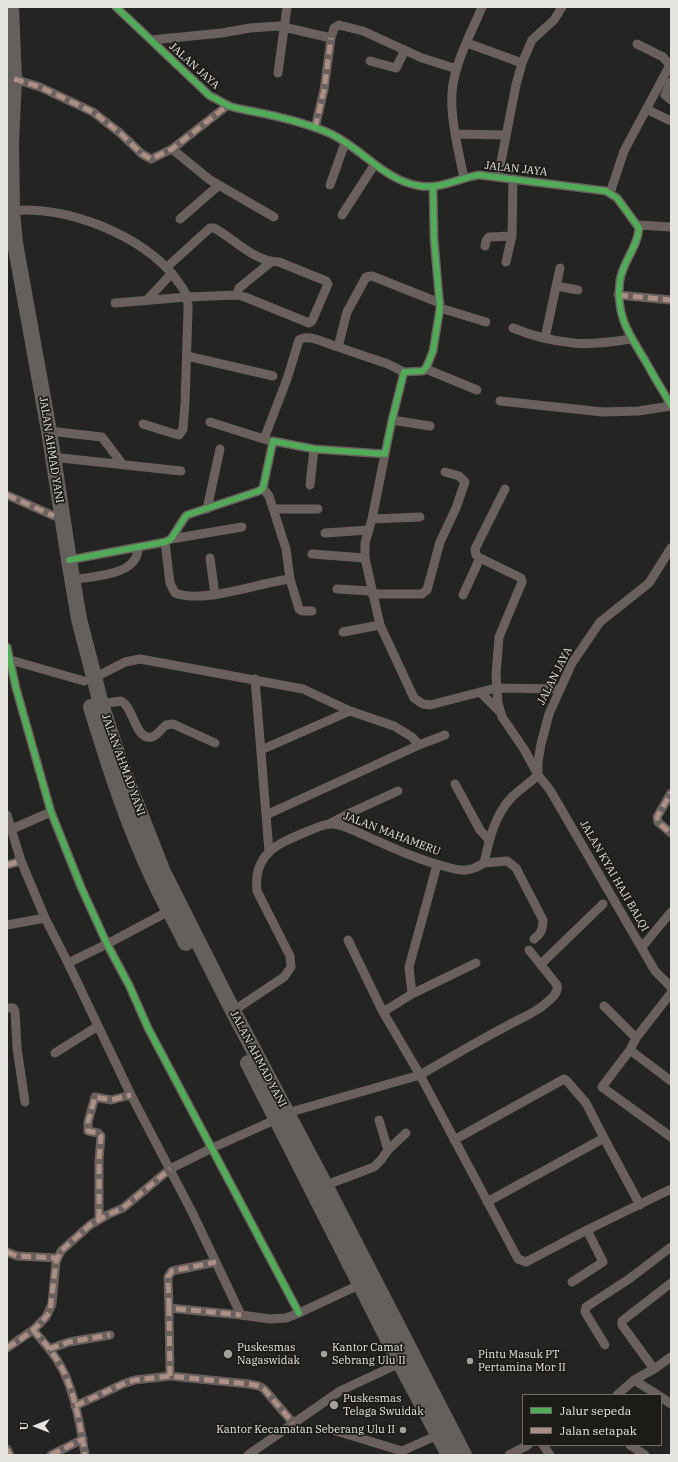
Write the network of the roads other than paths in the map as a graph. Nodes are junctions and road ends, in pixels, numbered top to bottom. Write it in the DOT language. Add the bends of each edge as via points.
graph roads {
  1 [pos="11,7"];
  2 [pos="116,7"];
  3 [pos="287,7"];
  4 [pos="482,7"];
  5 [pos="562,7"];
  6 [pos="283,27"];
  7 [pos="331,38"];
  8 [pos="7,39"];
  9 [pos="151,40"];
  10 [pos="467,43"];
  11 [pos="637,44"];
  12 [pos="405,50"];
  13 [pos="370,61"];
  14 [pos="522,63"];
  15 [pos="671,64"];
  16 [pos="457,69"];
  17 [pos="278,74"];
  18 [pos="10,78"];
  19 [pos="671,82"];
  20 [pos="671,100"];
  21 [pos="228,105"];
  22 [pos="646,109"];
  23 [pos="671,121"];
  24 [pos="315,128"];
  25 [pos="456,134"];
  26 [pos="506,135"];
  27 [pos="345,143"];
  28 [pos="172,149"];
  29 [pos="375,164"];
  30 [pos="498,177"];
  31 [pos="464,178"];
  32 [pos="513,179"];
  33 [pos="219,185"];
  34 [pos="330,185"];
  35 [pos="433,187"];
  36 [pos="610,193"];
  37 [pos="12,211"];
  38 [pos="342,215"];
  39 [pos="274,217"];
  40 [pos="180,219"];
  41 [pos="638,225"];
  42 [pos="671,227"];
  43 [pos="512,236"];
  44 [pos="7,241"];
  45 [pos="485,246"];
  46 [pos="271,262"];
  47 [pos="506,262"];
  48 [pos="560,268"];
  49 [pos="169,270"];
  50 [pos="556,286"];
  51 [pos="578,290"];
  52 [pos="237,295"];
  53 [pos="618,295"];
  54 [pos="187,297"];
  55 [pos="147,300"];
  56 [pos="671,300"];
  57 [pos="115,303"];
  58 [pos="440,306"];
  59 [pos="486,322"];
  60 [pos="513,328"];
  61 [pos="545,338"];
  62 [pos="631,340"];
  63 [pos="338,347"];
  64 [pos="187,356"];
  65 [pos="426,369"];
  66 [pos="404,372"];
  67 [pos="273,376"];
  68 [pos="477,390"];
  69 [pos="500,401"];
  70 [pos="671,405"];
  71 [pos="392,420"];
  72 [pos="210,422"];
  73 [pos="144,424"];
  74 [pos="430,426"];
  75 [pos="49,431"];
  76 [pos="269,440"];
  77 [pos="220,450"];
  78 [pos="314,450"];
  79 [pos="385,454"];
  80 [pos="52,457"];
  81 [pos="123,465"];
  82 [pos="181,471"];
  83 [pos="445,472"];
  84 [pos="310,485"];
  85 [pos="263,488"];
  86 [pos="505,489"];
  87 [pos="7,495"];
  88 [pos="207,508"];
  89 [pos="273,509"];
  90 [pos="318,509"];
  91 [pos="54,516"];
  92 [pos="420,517"];
  93 [pos="372,518"];
  94 [pos="242,527"];
  95 [pos="369,530"];
  96 [pos="325,532"];
  97 [pos="168,540"];
  98 [pos="138,547"];
  99 [pos="671,549"];
  100 [pos="312,554"];
  101 [pos="210,558"];
  102 [pos="364,558"];
  103 [pos="480,558"];
  104 [pos="68,560"];
  105 [pos="290,579"];
  106 [pos="72,580"];
  107 [pos="337,589"];
  108 [pos="372,592"];
  109 [pos="214,595"];
  110 [pos="463,595"];
  111 [pos="312,611"];
  112 [pos="380,625"];
  113 [pos="343,632"];
  114 [pos="7,647"];
  115 [pos="8,659"];
  116 [pos="89,679"];
  117 [pos="255,679"];
  118 [pos="496,688"];
  119 [pos="560,689"];
  120 [pos="480,692"];
  121 [pos="102,704"];
  122 [pos="350,711"];
  123 [pos="499,711"];
  124 [pos="445,735"];
  125 [pos="216,743"];
  126 [pos="419,745"];
  127 [pos="261,750"];
  128 [pos="538,775"];
  129 [pos="455,784"];
  130 [pos="398,791"];
  131 [pos="671,793"];
  132 [pos="51,812"];
  133 [pos="7,815"];
  134 [pos="266,815"];
  135 [pos="332,823"];
  136 [pos="12,829"];
  137 [pos="671,833"];
  138 [pos="489,840"];
  139 [pos="269,851"];
  140 [pos="21,861"];
  141 [pos="484,863"];
  142 [pos="7,865"];
  143 [pos="437,865"];
  144 [pos="603,904"];
  145 [pos="169,910"];
  146 [pos="671,912"];
  147 [pos="44,918"];
  148 [pos="7,925"];
  149 [pos="534,939"];
  150 [pos="348,940"];
  151 [pos="107,944"];
  152 [pos="642,947"];
  153 [pos="529,950"];
  154 [pos="68,963"];
  155 [pos="476,963"];
  156 [pos="541,964"];
  157 [pos="671,987"];
  158 [pos="671,993"];
  159 [pos="412,994"];
  160 [pos="604,1006"];
  161 [pos="7,1008"];
  162 [pos="233,1011"];
  163 [pos="383,1012"];
  164 [pos="98,1026"];
  165 [pos="11,1029"];
  166 [pos="636,1038"];
  167 [pos="630,1050"];
  168 [pos="55,1053"];
  169 [pos="420,1075"];
  170 [pos="671,1081"];
  171 [pos="131,1095"];
  172 [pos="25,1102"];
  173 [pos="282,1116"];
  174 [pos="379,1120"];
  175 [pos="406,1133"];
  176 [pos="671,1137"];
  177 [pos="604,1138"];
  178 [pos="454,1140"];
  179 [pos="212,1148"];
  180 [pos="388,1150"];
  181 [pos="170,1169"];
  182 [pos="326,1186"];
  183 [pos="671,1189"];
  184 [pos="487,1202"];
  185 [pos="640,1205"];
  186 [pos="99,1219"];
  187 [pos="587,1230"];
  188 [pos="671,1246"];
  189 [pos="7,1252"];
  190 [pos="57,1258"];
  191 [pos="216,1262"];
  192 [pos="572,1282"];
  193 [pos="671,1283"];
  194 [pos="361,1284"];
  195 [pos="169,1308"];
  196 [pos="299,1313"];
  197 [pos="241,1315"];
  198 [pos="33,1330"];
  199 [pos="110,1334"];
  200 [pos="605,1345"];
  201 [pos="7,1348"];
  202 [pos="49,1349"];
  203 [pos="671,1357"];
  204 [pos="400,1363"];
  205 [pos="654,1369"];
  206 [pos="170,1376"];
  207 [pos="634,1380"];
  208 [pos="618,1394"];
  209 [pos="656,1394"];
  210 [pos="662,1398"];
  211 [pos="671,1404"];
  212 [pos="75,1406"];
  213 [pos="293,1424"];
  214 [pos="336,1430"];
  215 [pos="438,1435"];
  216 [pos="83,1439"];
  217 [pos="526,1446"];
  218 [pos="544,1446"];
  219 [pos="631,1446"];
  220 [pos="7,1449"];
  221 [pos="402,1453"];
  222 [pos="640,1454"];
  223 [pos="10,1455"];
  224 [pos="51,1455"];
  225 [pos="85,1455"];
  226 [pos="248,1455"];
  227 [pos="449,1455"];
  228 [pos="464,1455"];
  229 [pos="509,1455"];
  230 [pos="550,1455"];
  1 -- 8 [label="highway, JALAN AHMAD YANI"];
  1 -- 18 [label="highway, JALAN AHMAD YANI"];
  2 -- 9 [label="street, JALAN JAYA"];
  3 -- 6 [label="street"];
  4 -- 10 [label="street"];
  5 -- 14 [label="street" via="554,20 532,40"];
  6 -- 7 [label="street"];
  6 -- 9 [label="street" via="250,28"];
  6 -- 17 [label="street"];
  7 -- 12 [label="street" via="334,28 339,25 363,31"];
  7 -- 24 [label="street" via="324,90"];
  9 -- 21 [label="street, JALAN JAYA" via="210,96"];
  10 -- 14 [label="street"];
  10 -- 16 [label="street"];
  11 -- 15 [label="street"];
  12 -- 13 [label="street" via="396,68"];
  12 -- 16 [label="street"];
  14 -- 26 [label="street"];
  15 -- 22 [label="street"];
  16 -- 25 [label="street" via="452,93"];
  18 -- 28 [label="street" via="40,87 93,112 151,159"];
  18 -- 37 [label="highway, JALAN AHMAD YANI"];
  19 -- 20 [label="street" via="665,95"];
  21 -- 24 [label="street, JALAN JAYA"];
  21 -- 28 [label="street"];
  22 -- 23 [label="street"];
  22 -- 36 [label="street" via="624,151"];
  24 -- 27 [label="street, JALAN JAYA"];
  25 -- 26 [label="street"];
  25 -- 31 [label="street"];
  26 -- 30 [label="street"];
  27 -- 29 [label="street, JALAN JAYA"];
  27 -- 34 [label="street"];
  28 -- 33 [label="street"];
  29 -- 35 [label="street, JALAN JAYA" via="407,183"];
  29 -- 38 [label="street"];
  30 -- 31 [label="street, JALAN JAYA" via="479,175"];
  30 -- 32 [label="street, JALAN JAYA"];
  31 -- 35 [label="street, JALAN JAYA"];
  32 -- 36 [label="street, JALAN JAYA"];
  32 -- 43 [label="street"];
  33 -- 39 [label="street"];
  33 -- 40 [label="street"];
  35 -- 58 [label="street" via="434,239"];
  36 -- 41 [label="street"];
  37 -- 49 [label="street" via="62,213 101,226 142,247"];
  37 -- 75 [label="highway, JALAN AHMAD YANI"];
  41 -- 42 [label="street"];
  41 -- 53 [label="street" via="638,236 621,273"];
  43 -- 45 [label="street" via="489,237"];
  43 -- 47 [label="street"];
  44 -- 91 [label="highway, JALAN AHMAD YANI"];
  46 -- 49 [label="street" via="210,228"];
  46 -- 52 [label="street" via="240,288"];
  46 -- 52 [label="street" via="279,262 327,282 328,286 310,323"];
  48 -- 50 [label="street"];
  49 -- 54 [label="street"];
  49 -- 55 [label="street"];
  50 -- 51 [label="street"];
  50 -- 61 [label="street"];
  52 -- 54 [label="street"];
  53 -- 56 [label="street"];
  53 -- 62 [label="street" via="621,316"];
  54 -- 55 [label="street"];
  54 -- 64 [label="street"];
  55 -- 57 [label="street"];
  58 -- 59 [label="street"];
  58 -- 63 [label="street" via="372,276 366,277 346,312"];
  58 -- 65 [label="street" via="433,351"];
  60 -- 61 [label="street"];
  61 -- 62 [label="street" via="573,344"];
  62 -- 70 [label="street"];
  63 -- 66 [label="street"];
  63 -- 76 [label="street" via="308,337 299,340"];
  64 -- 67 [label="street"];
  64 -- 73 [label="street" via="186,403 182,432 179,435"];
  65 -- 66 [label="street" via="420,372"];
  65 -- 68 [label="street"];
  66 -- 71 [label="street"];
  69 -- 70 [label="street" via="603,412 638,411"];
  71 -- 74 [label="street"];
  71 -- 79 [label="street"];
  72 -- 76 [label="street"];
  75 -- 80 [label="highway, JALAN AHMAD YANI"];
  75 -- 81 [label="street" via="102,437"];
  76 -- 78 [label="street"];
  76 -- 85 [label="street"];
  77 -- 88 [label="street"];
  78 -- 79 [label="street"];
  78 -- 84 [label="street"];
  79 -- 93 [label="street"];
  80 -- 81 [label="street"];
  80 -- 104 [label="highway, JALAN AHMAD YANI"];
  81 -- 82 [label="street"];
  83 -- 108 [label="street" via="459,476 465,482 440,542 427,590 422,594"];
  85 -- 88 [label="street"];
  85 -- 89 [label="street"];
  86 -- 103 [label="street" via="474,549"];
  87 -- 91 [label="street"];
  88 -- 97 [label="street" via="184,517"];
  89 -- 90 [label="street"];
  89 -- 105 [label="street" via="286,549"];
  91 -- 116 [label="highway, JALAN AHMAD YANI" via="69,612"];
  92 -- 93 [label="street"];
  93 -- 95 [label="street"];
  94 -- 97 [label="street"];
  95 -- 96 [label="street"];
  95 -- 102 [label="street"];
  97 -- 98 [label="street"];
  97 -- 109 [label="street" via="170,583 175,593 183,596"];
  98 -- 104 [label="street"];
  98 -- 106 [label="street" via="136,558 127,568"];
  99 -- 119 [label="street, JALAN JAYA" via="649,583 600,622 572,663"];
  100 -- 102 [label="street"];
  101 -- 109 [label="street"];
  102 -- 108 [label="street"];
  103 -- 110 [label="street"];
  103 -- 118 [label="street" via="521,578 522,582 499,637"];
  104 -- 106 [label="highway, JALAN AHMAD YANI"];
  105 -- 109 [label="street"];
  105 -- 111 [label="street" via="298,606 302,611"];
  106 -- 116 [label="highway, JALAN AHMAD YANI"];
  107 -- 108 [label="street"];
  108 -- 112 [label="street"];
  112 -- 113 [label="street"];
  112 -- 120 [label="street" via="414,698 430,705"];
  114 -- 115 [label="street"];
  115 -- 116 [label="street"];
  115 -- 132 [label="street"];
  116 -- 117 [label="street" via="125,662 140,659"];
  116 -- 121 [label="highway, JALAN AHMAD YANI"];
  116 -- 145 [label="highway, JALAN AHMAD YANI" via="101,739 121,799"];
  117 -- 122 [label="street" via="303,689"];
  117 -- 127 [label="street"];
  118 -- 119 [label="street"];
  118 -- 120 [label="street"];
  118 -- 123 [label="street"];
  119 -- 128 [label="street, JALAN JAYA" via="549,714 541,744"];
  120 -- 123 [label="street"];
  121 -- 125 [label="street" via="124,703 142,734 147,737 152,737 166,725 173,724"];
  121 -- 162 [label="highway, JALAN AHMAD YANI" via="122,768 163,872"];
  122 -- 126 [label="street" via="394,726 412,737"];
  122 -- 127 [label="street"];
  123 -- 128 [label="street, JALAN KYAI HAJI BALQI"];
  124 -- 126 [label="street"];
  126 -- 134 [label="street"];
  127 -- 134 [label="street"];
  128 -- 138 [label="street" via="511,799 501,812"];
  128 -- 152 [label="street, JALAN KYAI HAJI BALQI" via="550,790"];
  129 -- 138 [label="street" via="480,830"];
  130 -- 135 [label="street"];
  131 -- 137 [label="street" via="657,817 658,822"];
  132 -- 136 [label="street"];
  132 -- 151 [label="street"];
  133 -- 136 [label="street"];
  134 -- 139 [label="street"];
  135 -- 139 [label="street, JALAN MAHAMERU" via="284,841"];
  135 -- 143 [label="street, JALAN MAHAMERU"];
  136 -- 140 [label="street"];
  138 -- 141 [label="street"];
  139 -- 162 [label="street, JALAN MAHAMERU" via="259,866 257,891 290,956 291,967 284,977"];
  140 -- 142 [label="street"];
  140 -- 147 [label="street"];
  141 -- 143 [label="street, JALAN MAHAMERU" via="472,869 461,870"];
  141 -- 149 [label="street, JALAN MAHAMERU" via="507,861 516,868 543,920 543,928"];
  143 -- 159 [label="street" via="409,967"];
  144 -- 156 [label="street"];
  145 -- 151 [label="street"];
  145 -- 173 [label="highway, JALAN AHMAD YANI"];
  146 -- 152 [label="street"];
  147 -- 148 [label="street"];
  147 -- 154 [label="street"];
  150 -- 163 [label="street"];
  151 -- 154 [label="street"];
  151 -- 179 [label="street"];
  152 -- 157 [label="street, JALAN KYAI HAJI BALQI" via="655,971"];
  153 -- 156 [label="street"];
  154 -- 164 [label="street"];
  155 -- 159 [label="street"];
  156 -- 169 [label="street" via="558,987 544,1005"];
  158 -- 166 [label="street"];
  159 -- 163 [label="street"];
  160 -- 166 [label="street"];
  161 -- 165 [label="street" via="13,1008 15,1011"];
  162 -- 173 [label="highway, JALAN AHMAD YANI"];
  163 -- 169 [label="street"];
  164 -- 168 [label="street"];
  164 -- 171 [label="street"];
  165 -- 172 [label="street" via="17,1048"];
  166 -- 167 [label="street"];
  167 -- 170 [label="street"];
  167 -- 176 [label="street" via="602,1087"];
  169 -- 173 [label="street"];
  169 -- 178 [label="street"];
  171 -- 181 [label="street"];
  171 -- 186 [label="street" via="111,1100 95,1097 88,1122 88,1131 101,1136"];
  173 -- 179 [label="street"];
  173 -- 182 [label="highway, JALAN AHMAD YANI"];
  173 -- 194 [label="highway, JALAN AHMAD YANI"];
  174 -- 180 [label="street"];
  175 -- 180 [label="street"];
  177 -- 178 [label="street" via="586,1103 564,1079"];
  177 -- 184 [label="street"];
  177 -- 185 [label="street"];
  178 -- 184 [label="street"];
  179 -- 181 [label="street"];
  179 -- 196 [label="street"];
  180 -- 182 [label="street" via="374,1167"];
  181 -- 186 [label="street" via="123,1208"];
  181 -- 191 [label="street"];
  182 -- 228 [label="highway, JALAN AHMAD YANI"];
  183 -- 185 [label="street"];
  184 -- 187 [label="street" via="518,1259 522,1261 526,1262"];
  185 -- 187 [label="street"];
  186 -- 190 [label="street" via="61,1251"];
  187 -- 192 [label="street" via="603,1262"];
  188 -- 200 [label="street" via="629,1279 586,1307 586,1312"];
  189 -- 190 [label="street" via="17,1256"];
  190 -- 198 [label="street" via="50,1310"];
  191 -- 195 [label="street" via="172,1271 168,1277"];
  191 -- 197 [label="street"];
  193 -- 205 [label="street" via="622,1321 622,1325"];
  194 -- 196 [label="street"];
  194 -- 204 [label="highway, JALAN AHMAD YANI"];
  195 -- 197 [label="street"];
  195 -- 206 [label="street"];
  196 -- 197 [label="street" via="286,1318 270,1319"];
  198 -- 201 [label="street"];
  198 -- 202 [label="street"];
  199 -- 202 [label="street" via="69,1342"];
  202 -- 212 [label="street" via="61,1366"];
  203 -- 205 [label="street"];
  204 -- 213 [label="street" via="340,1391"];
  204 -- 215 [label="highway, JALAN AHMAD YANI"];
  205 -- 207 [label="street"];
  206 -- 212 [label="street" via="130,1381"];
  206 -- 213 [label="street" via="259,1386"];
  207 -- 208 [label="street"];
  207 -- 209 [label="street"];
  210 -- 211 [label="street"];
  212 -- 216 [label="street"];
  213 -- 226 [label="street"];
  214 -- 221 [label="street"];
  215 -- 221 [label="street"];
  215 -- 227 [label="highway, JALAN AHMAD YANI"];
  216 -- 224 [label="street"];
  216 -- 225 [label="street"];
  217 -- 229 [label="street"];
  218 -- 230 [label="street"];
  219 -- 222 [label="street"];
  220 -- 223 [label="street"];
}
